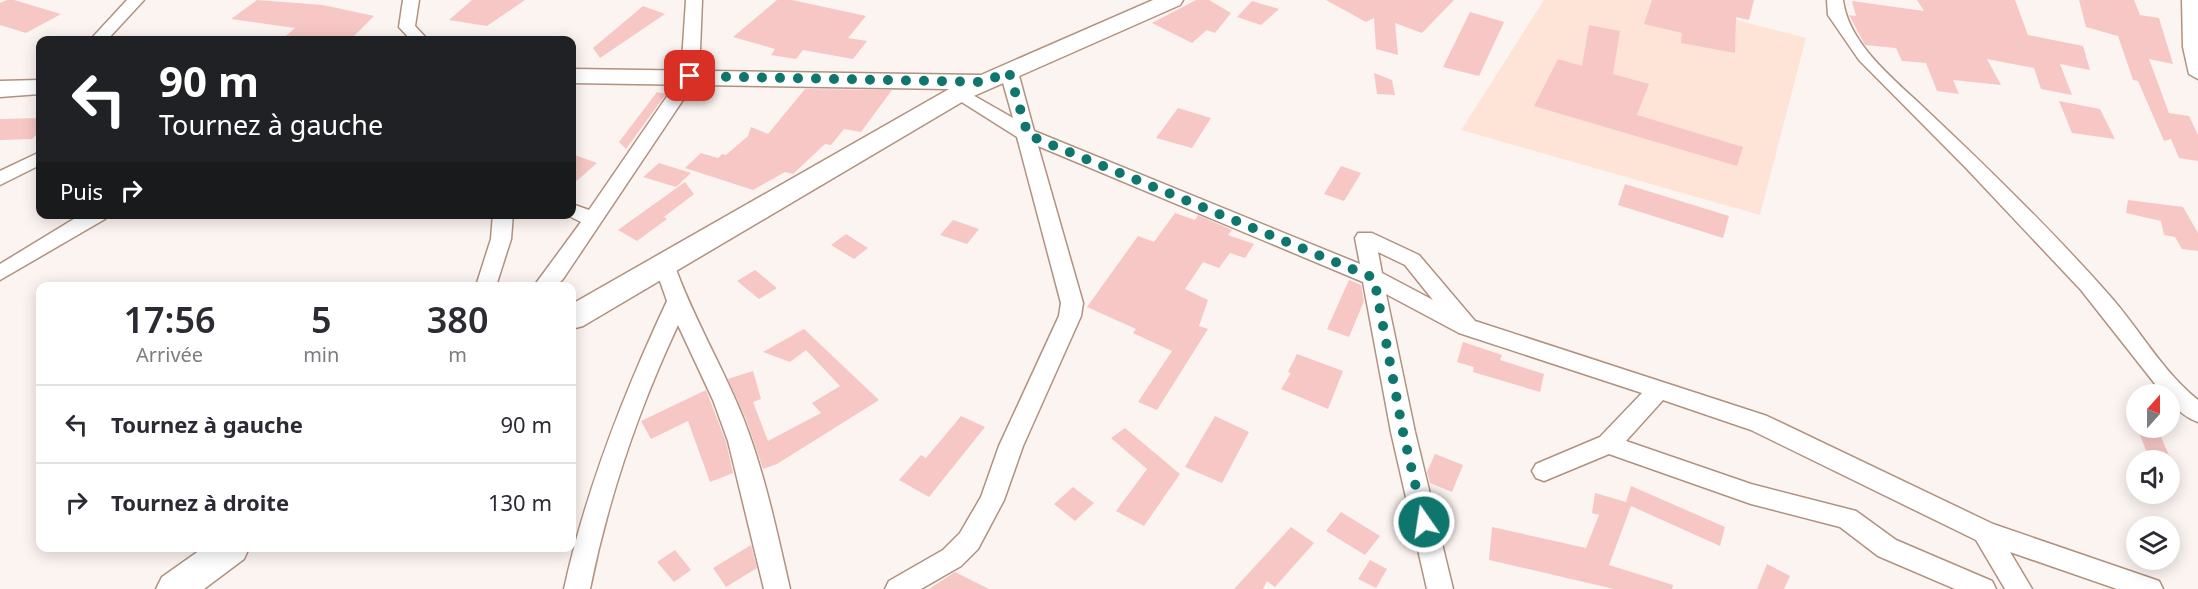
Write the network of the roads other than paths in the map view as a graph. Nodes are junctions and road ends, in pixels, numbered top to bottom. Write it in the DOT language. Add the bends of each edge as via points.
graph roads {
  1 [pos="136,0"];
  2 [pos="411,0"];
  3 [pos="694,0"];
  4 [pos="1172,0"];
  5 [pos="1835,0"];
  6 [pos="2190,0"];
  7 [pos="103,36"];
  8 [pos="416,36"];
  9 [pos="1009,72"];
  10 [pos="2198,74"];
  11 [pos="576,76"];
  12 [pos="690,76"];
  13 [pos="983,82"];
  14 [pos="36,87"];
  15 [pos="0,89"];
  16 [pos="958,94"];
  17 [pos="1028,135"];
  18 [pos="36,161"];
  19 [pos="0,179"];
  20 [pos="576,212"];
  21 [pos="90,219"];
  22 [pos="503,219"];
  23 [pos="592,220"];
  24 [pos="664,264"];
  25 [pos="0,273"];
  26 [pos="1374,278"];
  27 [pos="487,282"];
  28 [pos="547,282"];
  29 [pos="678,301"];
  30 [pos="576,316"];
  31 [pos="1467,327"];
  32 [pos="1659,390"];
  33 [pos="2198,413"];
  34 [pos="1608,444"];
  35 [pos="1544,471"];
  36 [pos="1985,532"];
  37 [pos="226,552"];
  38 [pos="175,589"];
  39 [pos="577,589"];
  40 [pos="777,589"];
  41 [pos="898,589"];
  42 [pos="1440,589"];
  43 [pos="1983,589"];
  44 [pos="2019,589"];
  45 [pos="2150,589"];
  1 -- 7 [label="street"];
  2 -- 8 [label="street" via="407,27"];
  3 -- 12 [label="street"];
  4 -- 9 [label="main road"];
  5 -- 33 [label="street" via="1833,5 1844,32 1897,93 1979,169 2104,303 2149,365"];
  6 -- 10 [label="street" via="2193,62"];
  9 -- 13 [label="main road"];
  9 -- 17 [label="street"];
  11 -- 12 [label="main road"];
  12 -- 13 [label="main road"];
  12 -- 23 [label="street"];
  13 -- 16 [label="main road"];
  14 -- 15 [label="main road"];
  16 -- 17 [label="street"];
  16 -- 24 [label="main road"];
  17 -- 26 [label="street"];
  17 -- 41 [label="street" via="1072,303 1070,316 1011,446 992,500 969,541 952,558"];
  18 -- 19 [label="street"];
  20 -- 23 [label="street"];
  21 -- 25 [label="street"];
  22 -- 27 [label="street"];
  23 -- 28 [label="street"];
  24 -- 29 [label="street"];
  24 -- 30 [label="main road"];
  26 -- 31 [label="street"];
  26 -- 31 [label="street" via="1365,238 1412,260"];
  26 -- 42 [label="street" via="1403,432"];
  29 -- 39 [label="street" via="641,380 587,542"];
  29 -- 40 [label="street" via="731,418 752,477"];
  31 -- 32 [label="street"];
  32 -- 34 [label="street"];
  32 -- 36 [label="street" via="1759,423"];
  34 -- 35 [label="street"];
  34 -- 43 [label="street" via="1751,494 1847,518 1887,548"];
  36 -- 44 [label="street"];
  36 -- 45 [label="street"];
  37 -- 38 [label="main road"];
}
